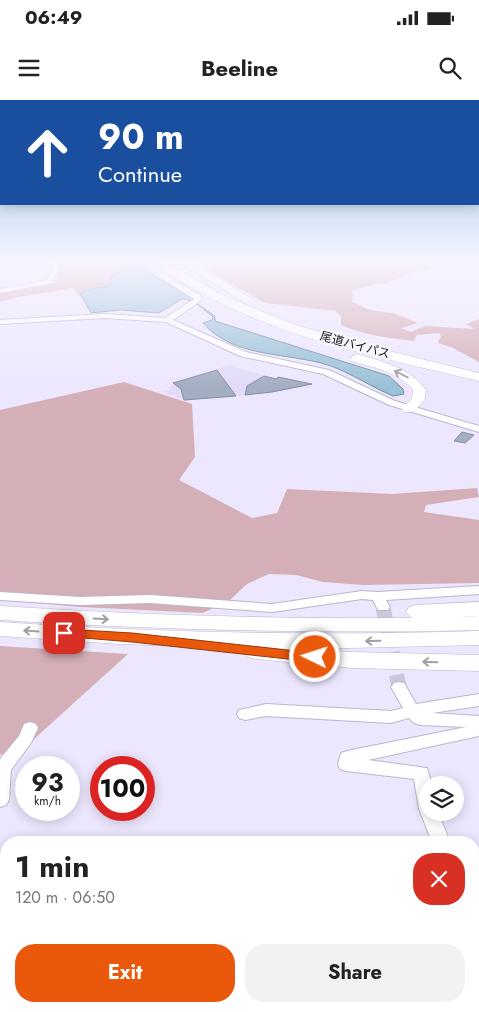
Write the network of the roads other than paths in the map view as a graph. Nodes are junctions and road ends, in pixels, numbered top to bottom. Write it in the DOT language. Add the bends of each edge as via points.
graph roads {
  1 [pos="194,303"];
  2 [pos="221,303"];
  3 [pos="230,303"];
  4 [pos="252,303"];
  5 [pos="246,310"];
  6 [pos="167,320"];
  7 [pos="0,322"];
  8 [pos="479,371"];
  9 [pos="479,377"];
  10 [pos="479,382"];
  11 [pos="409,409"];
  12 [pos="479,429"];
  13 [pos="479,590"];
  14 [pos="0,596"];
  15 [pos="479,609"];
  16 [pos="0,613"];
  17 [pos="479,623"];
  18 [pos="0,629"];
  19 [pos="134,629"];
  20 [pos="479,638"];
  21 [pos="479,663"];
  22 [pos="400,687"];
  23 [pos="479,700"];
  24 [pos="412,711"];
  25 [pos="245,714"];
  26 [pos="479,723"];
  27 [pos="30,728"];
  28 [pos="479,730"];
  29 [pos="422,776"];
  30 [pos="0,800"];
  31 [pos="433,821"];
  32 [pos="439,836"];
  1 -- 6 [label="street"];
  11 -- 2 [label="highway, one-way" via="421,394 403,374 312,344"];
  3 -- 5 [label="highway, 尾道バイパス"];
  4 -- 8 [label="highway, 尾道バイパス" via="315,328"];
  5 -- 9 [label="highway, 尾道バイパス" via="325,337"];
  5 -- 10 [label="highway" via="323,340"];
  6 -- 7 [label="street" via="104,316"];
  6 -- 11 [label="street" via="228,349 326,372"];
  11 -- 12 [label="street"];
  13 -- 14 [label="street" via="380,602 362,595 272,608 150,599 80,601"];
  15 -- 19 [label="highway"];
  16 -- 19 [label="highway, one-way"];
  17 -- 19 [label="highway"];
  19 -- 18 [label="highway, one-way"];
  20 -- 19 [label="highway, one-way" via="291,642"];
  21 -- 19 [label="highway, one-way" via="352,660 278,654"];
  22 -- 24 [label="street"];
  23 -- 24 [label="street"];
  24 -- 25 [label="street" via="390,718 266,710"];
  24 -- 26 [label="street" via="420,718"];
  27 -- 30 [label="street" via="2,768"];
  28 -- 29 [label="street" via="347,758 346,764 421,773"];
  31 -- 32 [label="street"];
}
